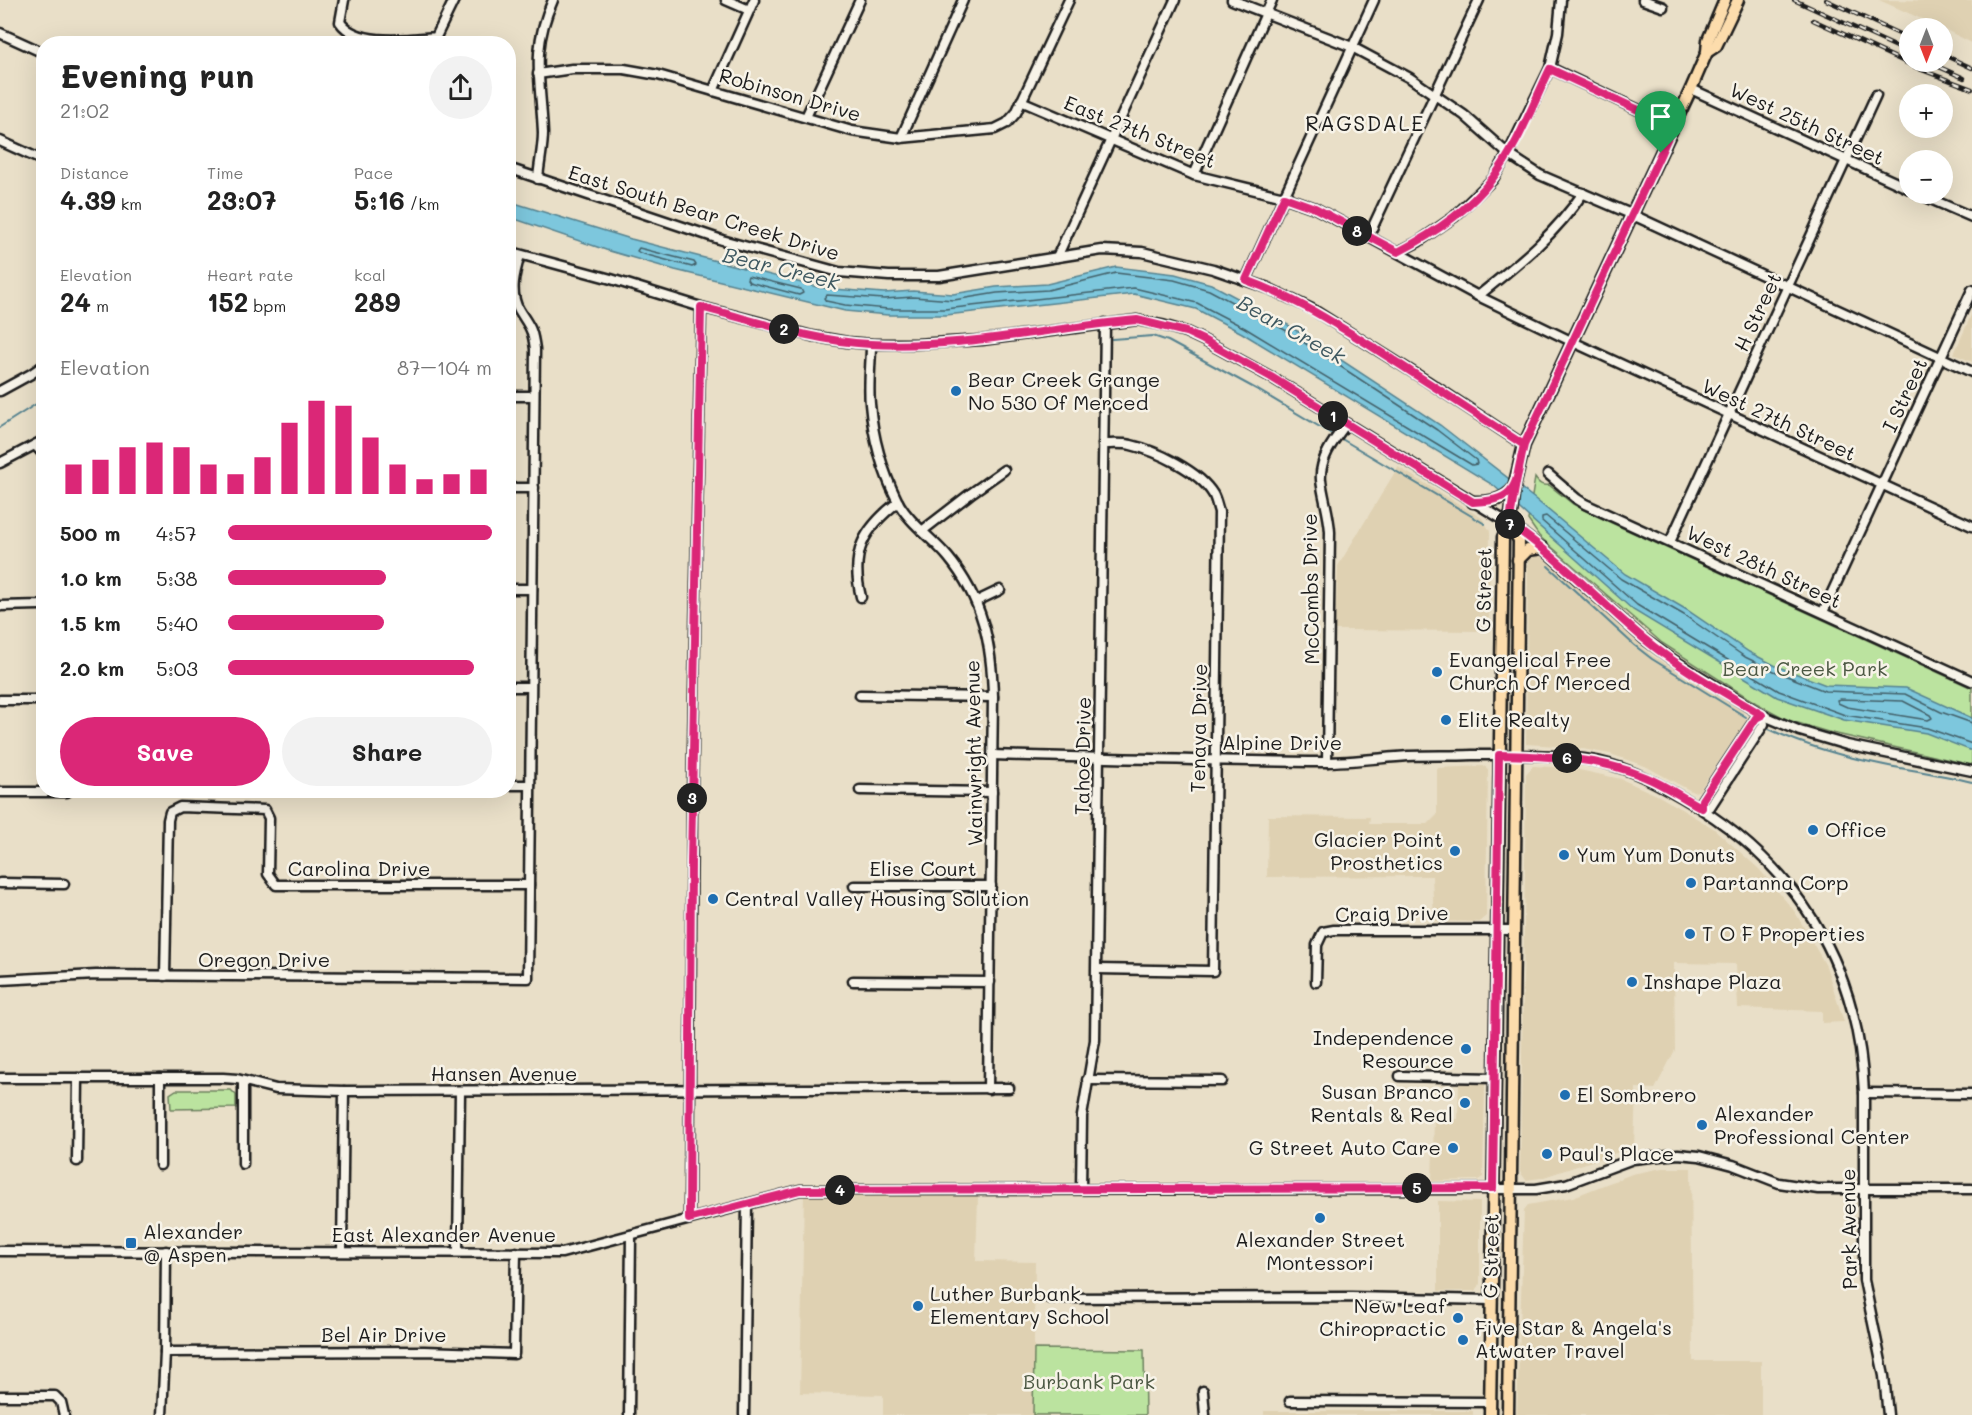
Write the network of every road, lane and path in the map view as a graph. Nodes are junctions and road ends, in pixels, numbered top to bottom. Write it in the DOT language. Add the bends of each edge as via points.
graph roads {
  1 [pos="344,0"];
  2 [pos="454,0"];
  3 [pos="553,0"];
  4 [pos="726,0"];
  5 [pos="754,0"];
  6 [pos="860,0"];
  7 [pos="963,0"];
  8 [pos="1069,0"];
  9 [pos="1175,0"];
  10 [pos="1232,0"];
  11 [pos="1272,0"];
  12 [pos="1374,0"];
  13 [pos="1479,0"];
  14 [pos="1561,0"];
  15 [pos="1643,0"];
  16 [pos="1738,0"];
  17 [pos="1722,1"];
  18 [pos="1663,7"];
  19 [pos="749,10"];
  20 [pos="1266,13"];
  21 [pos="0,33"];
  22 [pos="364,36"];
  23 [pos="436,36"];
  24 [pos="1352,47"];
  25 [pos="36,49"];
  26 [pos="1707,52"];
  27 [pos="1550,69"];
  28 [pos="538,75"];
  29 [pos="1690,89"];
  30 [pos="713,91"];
  31 [pos="1434,94"];
  32 [pos="1876,95"];
  33 [pos="1021,101"];
  34 [pos="806,117"];
  35 [pos="1672,128"];
  36 [pos="901,138"];
  37 [pos="1111,140"];
  38 [pos="0,141"];
  39 [pos="1508,154"];
  40 [pos="36,157"];
  41 [pos="1846,160"];
  42 [pos="516,171"];
  43 [pos="1194,175"];
  44 [pos="538,179"];
  45 [pos="1899,184"];
  46 [pos="1583,193"];
  47 [pos="1284,197"];
  48 [pos="1942,204"];
  49 [pos="1633,215"];
  50 [pos="1972,217"];
  51 [pos="1368,237"];
  52 [pos="1398,252"];
  53 [pos="516,254"];
  54 [pos="520,255"];
  55 [pos="1057,257"];
  56 [pos="516,270"];
  57 [pos="1246,280"];
  58 [pos="1787,287"];
  59 [pos="1972,290"];
  60 [pos="1478,296"];
  61 [pos="516,302"];
  62 [pos="701,307"];
  63 [pos="1105,323"];
  64 [pos="1573,342"];
  65 [pos="871,344"];
  66 [pos="1941,358"];
  67 [pos="36,371"];
  68 [pos="1972,372"];
  69 [pos="0,391"];
  70 [pos="516,396"];
  71 [pos="534,396"];
  72 [pos="1728,415"];
  73 [pos="1343,427"];
  74 [pos="36,444"];
  75 [pos="1103,444"];
  76 [pos="1524,445"];
  77 [pos="0,463"];
  78 [pos="1004,470"];
  79 [pos="1548,474"];
  80 [pos="1881,486"];
  81 [pos="516,488"];
  82 [pos="534,488"];
  83 [pos="1514,488"];
  84 [pos="898,502"];
  85 [pos="1473,502"];
  86 [pos="1510,524"];
  87 [pos="1972,526"];
  88 [pos="922,531"];
  89 [pos="1670,542"];
  90 [pos="1542,548"];
  91 [pos="1518,560"];
  92 [pos="516,589"];
  93 [pos="532,589"];
  94 [pos="1000,590"];
  95 [pos="861,597"];
  96 [pos="977,602"];
  97 [pos="36,605"];
  98 [pos="0,606"];
  99 [pos="1823,612"];
  100 [pos="1972,681"];
  101 [pos="516,687"];
  102 [pos="530,687"];
  103 [pos="860,694"];
  104 [pos="993,698"];
  105 [pos="0,700"];
  106 [pos="36,700"];
  107 [pos="1762,715"];
  108 [pos="1748,731"];
  109 [pos="1756,737"];
  110 [pos="1735,750"];
  111 [pos="992,755"];
  112 [pos="1499,755"];
  113 [pos="1515,755"];
  114 [pos="1744,755"];
  115 [pos="1099,758"];
  116 [pos="1215,760"];
  117 [pos="1327,762"];
  118 [pos="1972,771"];
  119 [pos="516,785"];
  120 [pos="530,785"];
  121 [pos="860,790"];
  122 [pos="0,792"];
  123 [pos="36,792"];
  124 [pos="992,792"];
  125 [pos="1702,808"];
  126 [pos="0,883"];
  127 [pos="64,884"];
  128 [pos="529,885"];
  129 [pos="854,886"];
  130 [pos="991,886"];
  131 [pos="1497,930"];
  132 [pos="1513,930"];
  133 [pos="1097,969"];
  134 [pos="165,976"];
  135 [pos="0,980"];
  136 [pos="853,981"];
  137 [pos="990,982"];
  138 [pos="1316,982"];
  139 [pos="1400,1076"];
  140 [pos="0,1078"];
  141 [pos="78,1078"];
  142 [pos="160,1078"];
  143 [pos="1494,1078"];
  144 [pos="1087,1080"];
  145 [pos="243,1081"];
  146 [pos="1222,1081"];
  147 [pos="1009,1088"];
  148 [pos="691,1089"];
  149 [pos="988,1089"];
  150 [pos="344,1091"];
  151 [pos="460,1092"];
  152 [pos="1864,1092"];
  153 [pos="1972,1094"];
  154 [pos="77,1161"];
  155 [pos="243,1164"];
  156 [pos="160,1165"];
  157 [pos="1493,1188"];
  158 [pos="1510,1188"];
  159 [pos="1081,1189"];
  160 [pos="1864,1189"];
  161 [pos="1972,1189"];
  162 [pos="747,1204"];
  163 [pos="689,1219"];
  164 [pos="631,1235"];
  165 [pos="0,1251"];
  166 [pos="166,1251"];
  167 [pos="342,1251"];
  168 [pos="458,1252"];
  169 [pos="516,1252"];
  170 [pos="1049,1298"];
  171 [pos="1491,1300"];
  172 [pos="165,1352"];
  173 [pos="1203,1391"];
  174 [pos="0,1396"];
  175 [pos="1290,1401"];
  176 [pos="1490,1402"];
  177 [pos="64,1415"];
  178 [pos="162,1415"];
  179 [pos="629,1415"];
  180 [pos="744,1415"];
  181 [pos="1205,1415"];
  182 [pos="1490,1415"];
  183 [pos="1508,1415"];
  184 [pos="1888,1415"];
  1 -- 22 [label="street" via="340,22 345,30"];
  2 -- 23 [label="street"];
  3 -- 28 [label="street" via="543,27"];
  4 -- 19 [label="street"];
  5 -- 19 [label="street"];
  6 -- 34 [label="street"];
  7 -- 36 [label="street"];
  8 -- 33 [label="street, Robinson Drive"];
  9 -- 37 [label="street"];
  10 -- 20 [label="street"];
  11 -- 20 [label="street"];
  12 -- 24 [label="street"];
  13 -- 31 [label="street"];
  14 -- 27 [label="street"];
  15 -- 18 [label="street"];
  16 -- 26 [label="main road, G Street" via="1716,46"];
  17 -- 26 [label="main road, G Street"];
  19 -- 30 [label="street"];
  20 -- 24 [label="street"];
  20 -- 43 [label="street"];
  21 -- 25 [label="street"];
  24 -- 31 [label="street"];
  24 -- 47 [label="street"];
  26 -- 29 [label="main road, G Street"];
  27 -- 35 [label="street"];
  27 -- 39 [label="street"];
  28 -- 30 [label="street, Robinson Drive" via="572,69 624,69"];
  28 -- 44 [label="street" via="543,134"];
  29 -- 35 [label="main road, G Street"];
  29 -- 41 [label="street, West 25th Street"];
  30 -- 34 [label="street, Robinson Drive"];
  31 -- 39 [label="street"];
  31 -- 51 [label="street"];
  32 -- 41 [label="street, H Street"];
  33 -- 36 [label="street, Robinson Drive" via="1007,123 995,129"];
  33 -- 37 [label="street, East 27th Street"];
  34 -- 36 [label="street, Robinson Drive" via="852,131"];
  35 -- 49 [label="main road, G Street"];
  37 -- 43 [label="street, East 27th Street"];
  37 -- 55 [label="street"];
  38 -- 40 [label="street"];
  39 -- 46 [label="street" via="1540,175"];
  39 -- 52 [label="street" via="1492,179 1454,217"];
  41 -- 45 [label="street, West 25th Street"];
  41 -- 58 [label="street, H Street"];
  42 -- 44 [label="street, East South Bear Creek Drive"];
  43 -- 47 [label="street, East 27th Street"];
  44 -- 55 [label="street, East South Bear Creek Drive" via="722,240 839,272 939,276"];
  46 -- 49 [label="street"];
  46 -- 60 [label="street" via="1549,237"];
  47 -- 51 [label="street, East 27th Street" via="1315,208"];
  47 -- 57 [label="street"];
  48 -- 50 [label="street"];
  49 -- 58 [label="street"];
  49 -- 64 [label="main road, G Street"];
  51 -- 52 [label="street, East 27th Street"];
  52 -- 60 [label="street, East 27th Street"];
  53 -- 54 [label="street"];
  54 -- 56 [label="street"];
  54 -- 62 [label="street"];
  55 -- 57 [label="street, East South Bear Creek Drive" via="1094,251 1142,252"];
  57 -- 76 [label="street, East South Bear Creek Drive" via="1312,309"];
  58 -- 66 [label="street"];
  58 -- 72 [label="street, H Street"];
  59 -- 66 [label="street, I Street"];
  60 -- 64 [label="street, East 27th Street"];
  61 -- 71 [label="street" via="533,333"];
  62 -- 65 [label="street" via="812,336"];
  62 -- 148 [label="street"];
  63 -- 65 [label="street" via="982,340"];
  63 -- 73 [label="street" via="1137,320 1186,332 1271,377"];
  63 -- 75 [label="street, Tahoe Drive"];
  64 -- 72 [label="street, West 27th Street"];
  64 -- 76 [label="main road, G Street"];
  65 -- 84 [label="street, Wainwright Avenue" via="870,402 878,454"];
  66 -- 68 [label="street"];
  66 -- 80 [label="street, I Street"];
  67 -- 69 [label="street"];
  70 -- 71 [label="street"];
  71 -- 82 [label="street"];
  72 -- 80 [label="street, West 27th Street"];
  72 -- 89 [label="street, H Street"];
  73 -- 85 [label="street"];
  73 -- 117 [label="street, McCombs Drive" via="1326,453 1320,477 1330,532"];
  74 -- 77 [label="street"];
  75 -- 115 [label="street, Tahoe Drive"];
  75 -- 116 [label="street, Tenaya Drive" via="1128,444 1160,455 1204,482 1214,495 1219,512"];
  76 -- 83 [label="main road, G Street"];
  78 -- 88 [label="street"];
  79 -- 89 [label="street, West 28th Street" via="1585,504"];
  80 -- 87 [label="street, West 27th Street"];
  80 -- 99 [label="street, I Street"];
  81 -- 82 [label="street"];
  82 -- 93 [label="street"];
  83 -- 85 [label="main road" via="1495,500"];
  83 -- 86 [label="main road, G Street"];
  84 -- 88 [label="street, Wainwright Avenue"];
  84 -- 95 [label="street" via="880,516 864,539 856,578"];
  85 -- 86 [label="street"];
  86 -- 90 [label="street"];
  86 -- 91 [label="main road, G Street" via="1519,540"];
  86 -- 112 [label="main road, G Street" via="1503,537"];
  88 -- 96 [label="street, Wainwright Avenue" via="949,558"];
  89 -- 99 [label="street, West 28th Street"];
  90 -- 91 [label="main road" via="1527,550"];
  90 -- 107 [label="street" via="1644,639"];
  91 -- 113 [label="main road, G Street"];
  92 -- 93 [label="street"];
  93 -- 102 [label="street"];
  94 -- 96 [label="street"];
  96 -- 104 [label="street, Wainwright Avenue" via="989,640"];
  97 -- 98 [label="street"];
  99 -- 100 [label="street, West 28th Street"];
  101 -- 102 [label="street"];
  102 -- 120 [label="street"];
  103 -- 104 [label="street"];
  104 -- 111 [label="street, Wainwright Avenue"];
  105 -- 106 [label="street"];
  107 -- 108 [label="street"];
  107 -- 109 [label="street" via="1764,724"];
  107 -- 118 [label="street" via="1847,745"];
  108 -- 109 [label="street"];
  108 -- 110 [label="street"];
  109 -- 114 [label="street"];
  110 -- 114 [label="street"];
  110 -- 125 [label="street" via="1702,800"];
  111 -- 115 [label="street, Alpine Drive"];
  111 -- 124 [label="street, Wainwright Avenue"];
  112 -- 113 [label="street, Park Avenue"];
  112 -- 117 [label="street, Alpine Drive"];
  112 -- 131 [label="main road, G Street"];
  113 -- 125 [label="street, Park Avenue" via="1586,759 1621,768 1647,777"];
  113 -- 132 [label="main road, G Street"];
  114 -- 125 [label="street" via="1710,807"];
  115 -- 116 [label="street, Alpine Drive"];
  115 -- 133 [label="street, Tahoe Drive"];
  116 -- 117 [label="street, Alpine Drive"];
  116 -- 133 [label="street, Tenaya Drive" via="1213,971"];
  119 -- 120 [label="street"];
  120 -- 128 [label="street"];
  121 -- 124 [label="street"];
  122 -- 123 [label="street"];
  124 -- 130 [label="street, Wainwright Avenue"];
  125 -- 152 [label="street, Park Avenue" via="1775,869 1822,933 1840,969 1855,1015"];
  126 -- 127 [label="street"];
  128 -- 134 [label="street, Oregon Drive" via="528,978"];
  128 -- 134 [label="street, Carolina Drive" via="276,885 268,874 266,810 180,807 170,812 168,820"];
  129 -- 130 [label="street, Elise Court"];
  130 -- 137 [label="street, Wainwright Avenue"];
  131 -- 132 [label="street, Craig Drive"];
  131 -- 138 [label="street, Craig Drive" via="1323,932 1317,945"];
  131 -- 143 [label="main road, G Street"];
  132 -- 158 [label="main road, G Street"];
  133 -- 144 [label="street, Tahoe Drive" via="1095,1040"];
  134 -- 135 [label="street, Oregon Drive" via="67,975"];
  136 -- 137 [label="street"];
  137 -- 149 [label="street, Wainwright Avenue"];
  139 -- 143 [label="street"];
  140 -- 141 [label="street, Hansen Avenue"];
  141 -- 142 [label="street, Hansen Avenue"];
  141 -- 154 [label="street"];
  142 -- 145 [label="street, Hansen Avenue"];
  142 -- 156 [label="street"];
  143 -- 157 [label="main road, G Street"];
  144 -- 146 [label="street"];
  144 -- 159 [label="street, Tahoe Drive" via="1082,1116"];
  145 -- 150 [label="street, Hansen Avenue" via="276,1089"];
  145 -- 155 [label="street"];
  147 -- 149 [label="street, Hansen Avenue"];
  148 -- 149 [label="street, Hansen Avenue"];
  148 -- 151 [label="street, Hansen Avenue"];
  148 -- 163 [label="street"];
  150 -- 151 [label="street, Hansen Avenue"];
  150 -- 167 [label="street"];
  151 -- 168 [label="street"];
  152 -- 153 [label="street"];
  152 -- 160 [label="street, Park Avenue"];
  157 -- 158 [label="street, East Alexander Avenue"];
  157 -- 159 [label="street, East Alexander Avenue"];
  157 -- 171 [label="main road, G Street"];
  158 -- 160 [label="street, East Alexander Avenue" via="1566,1184 1633,1159 1678,1154 1699,1156 1779,1183 1818,1189"];
  158 -- 183 [label="main road, G Street"];
  159 -- 162 [label="street, East Alexander Avenue" via="800,1190"];
  160 -- 161 [label="street, East Alexander Avenue"];
  160 -- 184 [label="street, Park Avenue" via="1864,1280"];
  162 -- 163 [label="street, East Alexander Avenue"];
  162 -- 180 [label="street"];
  163 -- 164 [label="street, East Alexander Avenue"];
  164 -- 169 [label="street, East Alexander Avenue" via="562,1253"];
  164 -- 179 [label="street"];
  165 -- 166 [label="street, East Alexander Avenue"];
  166 -- 167 [label="street, East Alexander Avenue"];
  166 -- 172 [label="street"];
  167 -- 168 [label="street, East Alexander Avenue"];
  168 -- 169 [label="street, East Alexander Avenue"];
  169 -- 172 [label="street, Bel Air Drive" via="514,1354"];
  170 -- 171 [label="street"];
  171 -- 176 [label="main road, G Street"];
  172 -- 178 [label="street"];
  173 -- 181 [label="street"];
  174 -- 177 [label="street" via="55,1396"];
  175 -- 176 [label="street"];
  176 -- 182 [label="main road, G Street"];
}
